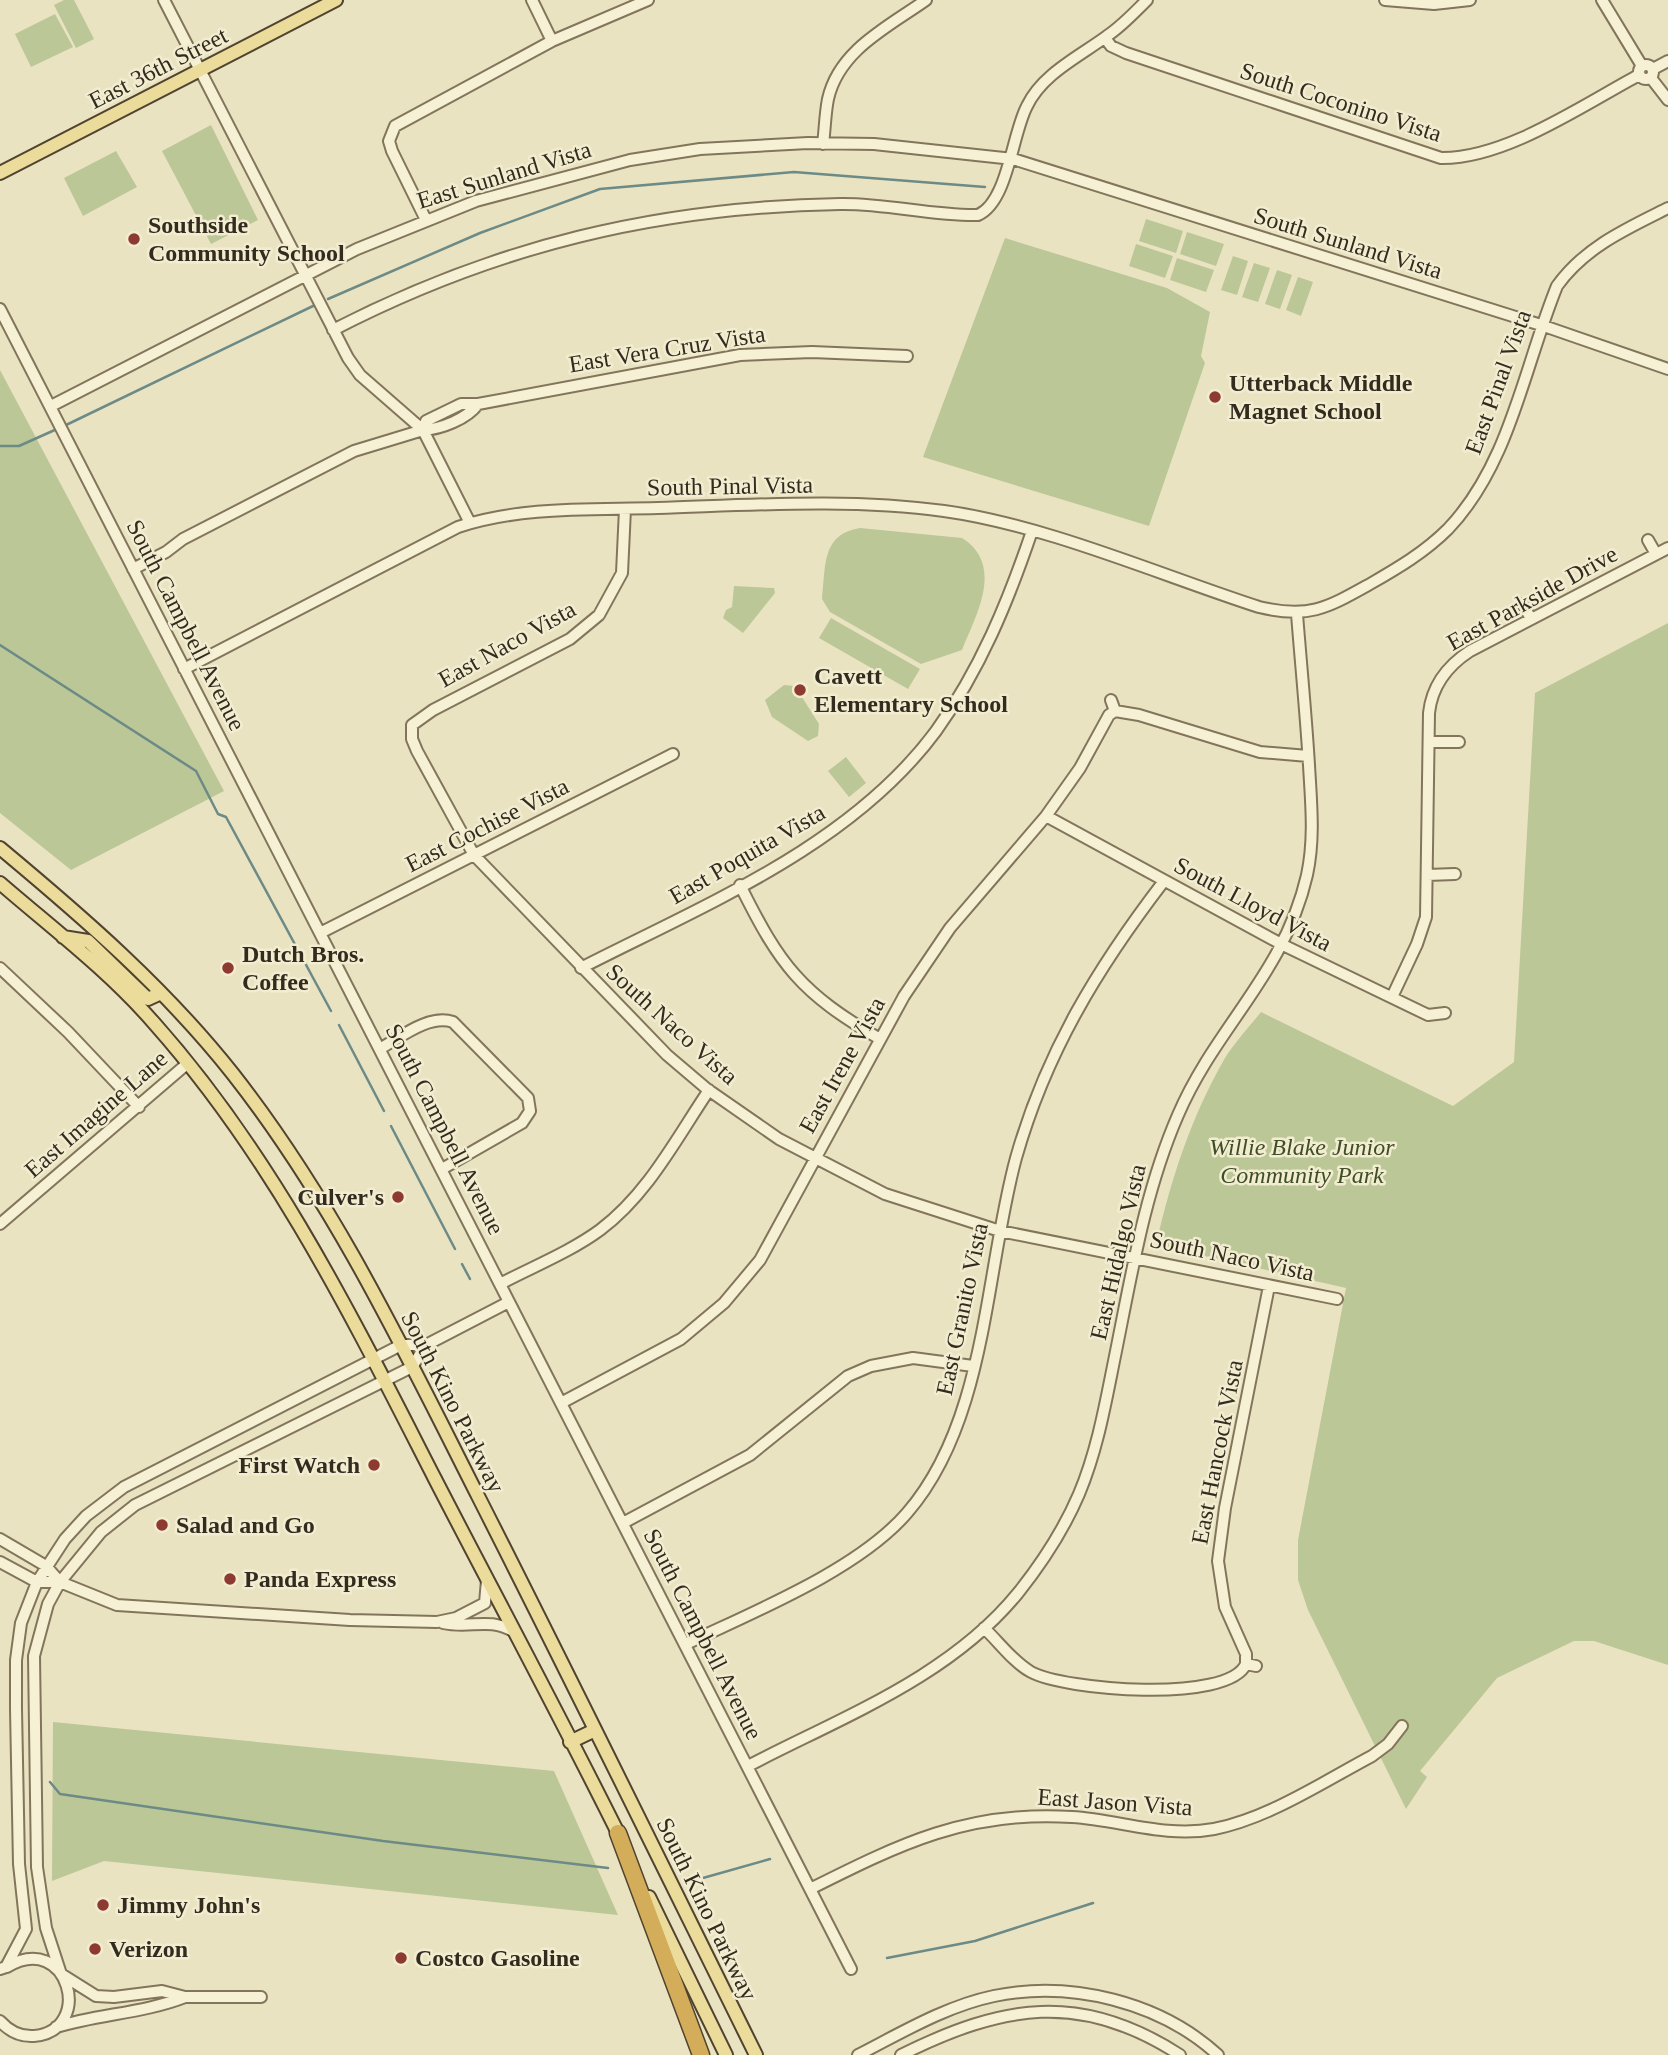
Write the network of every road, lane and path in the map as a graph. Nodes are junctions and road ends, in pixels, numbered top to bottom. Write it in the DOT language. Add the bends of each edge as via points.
graph roads {
  1 [pos="164,0"];
  2 [pos="336,0"];
  3 [pos="531,0"];
  4 [pos="648,0"];
  5 [pos="926,0"];
  6 [pos="1147,0"];
  7 [pos="1385,0"];
  8 [pos="1470,0"];
  9 [pos="1602,0"];
  10 [pos="1105,38"];
  11 [pos="552,41"];
  12 [pos="1668,61"];
  13 [pos="201,69"];
  14 [pos="1646,72"];
  15 [pos="1668,100"];
  16 [pos="823,144"];
  17 [pos="1012,159"];
  18 [pos="0,173"];
  19 [pos="1668,208"];
  20 [pos="426,219"];
  21 [pos="307,274"];
  22 [pos="0,309"];
  23 [pos="1541,326"];
  24 [pos="333,330"];
  25 [pos="907,356"];
  26 [pos="1668,369"];
  27 [pos="51,406"];
  28 [pos="422,430"];
  29 [pos="625,509"];
  30 [pos="470,523"];
  31 [pos="1032,531"];
  32 [pos="1648,540"];
  33 [pos="1668,548"];
  34 [pos="1656,554"];
  35 [pos="133,569"];
  36 [pos="1523,604"];
  37 [pos="1297,614"];
  38 [pos="1531,619"];
  39 [pos="184,669"];
  40 [pos="407,724"];
  41 [pos="1429,742"];
  42 [pos="1459,742"];
  43 [pos="673,754"];
  44 [pos="1308,756"];
  45 [pos="1046,816"];
  46 [pos="0,848"];
  47 [pos="474,855"];
  48 [pos="1455,874"];
  49 [pos="1427,875"];
  50 [pos="1164,881"];
  51 [pos="0,883"];
  52 [pos="740,885"];
  53 [pos="320,933"];
  54 [pos="63,937"];
  55 [pos="1283,946"];
  56 [pos="0,968"];
  57 [pos="581,968"];
  58 [pos="161,993"];
  59 [pos="1392,998"];
  60 [pos="1445,1013"];
  61 [pos="880,1039"];
  62 [pos="381,1048"];
  63 [pos="188,1063"];
  64 [pos="709,1090"];
  65 [pos="139,1107"];
  66 [pos="814,1159"];
  67 [pos="442,1169"];
  68 [pos="0,1224"];
  69 [pos="1000,1231"];
  70 [pos="1135,1258"];
  71 [pos="500,1284"];
  72 [pos="1269,1286"];
  73 [pos="1337,1299"];
  74 [pos="509,1302"];
  75 [pos="401,1345"];
  76 [pos="426,1345"];
  77 [pos="374,1359"];
  78 [pos="973,1366"];
  79 [pos="412,1367"];
  80 [pos="385,1380"];
  81 [pos="561,1403"];
  82 [pos="623,1523"];
  83 [pos="0,1539"];
  84 [pos="0,1562"];
  85 [pos="46,1566"];
  86 [pos="486,1579"];
  87 [pos="37,1583"];
  88 [pos="60,1583"];
  89 [pos="436,1622"];
  90 [pos="985,1628"];
  91 [pos="513,1631"];
  92 [pos="686,1644"];
  93 [pos="1402,1726"];
  94 [pos="595,1730"];
  95 [pos="570,1742"];
  96 [pos="748,1766"];
  97 [pos="618,1833"];
  98 [pos="810,1889"];
  99 [pos="851,1969"];
  100 [pos="2,1970"];
  101 [pos="61,1973"];
  102 [pos="185,1997"];
  103 [pos="261,1997"];
  104 [pos="0,2021"];
  105 [pos="55,2027"];
  106 [pos="701,2055"];
  107 [pos="726,2055"];
  108 [pos="755,2055"];
  109 [pos="858,2055"];
  110 [pos="901,2055"];
  111 [pos="1180,2055"];
  112 [pos="1218,2055"];
  1 -- 13 [label="street"];
  2 -- 13 [label="main road, East 36th Street"];
  3 -- 11 [label="street"];
  4 -- 11 [label="street"];
  5 -- 16 [label="street" via="844,63 828,99"];
  6 -- 10 [label="street"];
  7 -- 8 [label="street" via="1434,4"];
  9 -- 14 [label="street"];
  10 -- 14 [label="street, South Coconino Vista" via="1126,53 1441,158 1495,150"];
  10 -- 17 [label="street" via="1035,93 1021,119"];
  11 -- 20 [label="street" via="401,120 390,133 392,151"];
  12 -- 14 [label="street, South Coconino Vista"];
  13 -- 18 [label="main road, East 36th Street"];
  13 -- 21 [label="street"];
  14 -- 15 [label="street"];
  16 -- 17 [label="street, East Sunland Vista" via="874,144"];
  16 -- 20 [label="street, East Sunland Vista" via="699,149 630,160 525,186"];
  17 -- 23 [label="street, South Sunland Vista"];
  17 -- 24 [label="street" via="988,211 978,215 844,204 765,206 664,217 524,249 407,294"];
  19 -- 23 [label="street, East Pinal Vista" via="1598,244 1581,258 1557,286"];
  20 -- 21 [label="street, East Sunland Vista"];
  21 -- 24 [label="street"];
  21 -- 27 [label="street, East Sunland Vista"];
  22 -- 27 [label="street, South Campbell Avenue"];
  23 -- 26 [label="street, South Sunland Vista"];
  23 -- 37 [label="street, East Pinal Vista" via="1498,452 1459,516 1429,547 1394,571 1341,599"];
  24 -- 28 [label="street" via="360,375"];
  25 -- 28 [label="street, East Vera Cruz Vista" via="740,355 461,404 426,421"];
  27 -- 35 [label="street, South Campbell Avenue"];
  28 -- 30 [label="street"];
  28 -- 35 [label="street, East Vera Cruz Vista" via="354,451"];
  29 -- 30 [label="street, South Pinal Vista" via="541,512"];
  29 -- 31 [label="street, South Pinal Vista" via="886,505 945,511"];
  29 -- 40 [label="street, East Naco Vista" via="622,573 612,596 586,629"];
  30 -- 39 [label="street, South Pinal Vista"];
  31 -- 37 [label="street, South Pinal Vista" via="1259,607"];
  31 -- 52 [label="street, East Poquita Vista" via="1000,621 936,730 916,755 857,812 802,851"];
  32 -- 34 [label="street"];
  33 -- 34 [label="street, East Parkside Drive"];
  34 -- 38 [label="street, East Parkside Drive"];
  35 -- 39 [label="street, South Campbell Avenue"];
  36 -- 38 [label="street"];
  37 -- 44 [label="street, East Hidalgo Vista"];
  38 -- 41 [label="street, East Parkside Drive" via="1451,665 1430,700"];
  39 -- 53 [label="street, South Campbell Avenue"];
  40 -- 47 [label="street, South Naco Vista"];
  41 -- 42 [label="street"];
  41 -- 49 [label="street, East Parkside Drive"];
  43 -- 47 [label="street, East Cochise Vista"];
  44 -- 45 [label="street, East Irene Vista" via="1260,752 1113,706 1080,768"];
  44 -- 55 [label="street, East Hidalgo Vista" via="1312,850"];
  45 -- 50 [label="street, South Lloyd Vista"];
  45 -- 61 [label="street, East Irene Vista" via="950,928"];
  46 -- 58 [label="main road, South Kino Parkway" via="112,943"];
  47 -- 53 [label="street, East Cochise Vista"];
  47 -- 57 [label="street, South Naco Vista"];
  48 -- 49 [label="street"];
  49 -- 59 [label="street, East Parkside Drive" via="1426,917"];
  50 -- 55 [label="street, South Lloyd Vista"];
  50 -- 69 [label="street, East Granito Vista" via="1116,943 1052,1058 1016,1158"];
  51 -- 54 [label="main road, South Kino Parkway"];
  52 -- 57 [label="street, East Poquita Vista"];
  52 -- 61 [label="street" via="788,970 825,1004"];
  53 -- 62 [label="street, South Campbell Avenue"];
  54 -- 58 [label="main road" via="88,941 148,999"];
  54 -- 63 [label="main road, South Kino Parkway" via="132,999"];
  55 -- 59 [label="street, South Lloyd Vista"];
  55 -- 70 [label="street, East Hidalgo Vista" via="1178,1112 1151,1189"];
  56 -- 65 [label="street"];
  57 -- 64 [label="street, South Naco Vista" via="667,1055"];
  58 -- 75 [label="main road, South Kino Parkway" via="230,1070 302,1169"];
  59 -- 60 [label="street, South Lloyd Vista" via="1428,1015"];
  61 -- 66 [label="street, East Irene Vista"];
  62 -- 67 [label="street, South Campbell Avenue"];
  62 -- 67 [label="street" via="431,1021 453,1022 524,1092 535,1113 517,1128"];
  63 -- 65 [label="street, East Imagine Lane"];
  63 -- 77 [label="main road, South Kino Parkway" via="276,1184"];
  64 -- 66 [label="street, South Naco Vista"];
  64 -- 71 [label="street" via="629,1205 597,1231"];
  65 -- 68 [label="street, East Imagine Lane"];
  66 -- 69 [label="street, South Naco Vista" via="885,1194"];
  66 -- 81 [label="street, East Irene Vista" via="760,1260 719,1308 662,1350"];
  67 -- 71 [label="street, South Campbell Avenue"];
  69 -- 70 [label="street, South Naco Vista"];
  69 -- 78 [label="street, East Granito Vista"];
  70 -- 72 [label="street, South Naco Vista"];
  70 -- 90 [label="street, East Hidalgo Vista" via="1101,1428 1079,1494 1037,1568"];
  71 -- 74 [label="street, South Campbell Avenue"];
  72 -- 73 [label="street, South Naco Vista"];
  72 -- 90 [label="street, East Hancock Vista" via="1218,1561 1225,1607 1251,1665 1226,1679 1180,1691 1058,1682 1020,1665"];
  74 -- 76 [label="street"];
  74 -- 81 [label="street, South Campbell Avenue"];
  75 -- 76 [label="street"];
  75 -- 77 [label="street"];
  75 -- 79 [label="main road, South Kino Parkway"];
  76 -- 79 [label="street"];
  77 -- 80 [label="main road, South Kino Parkway"];
  77 -- 85 [label="street" via="124,1487 86,1516"];
  78 -- 82 [label="street" via="913,1358 848,1376 750,1455"];
  78 -- 92 [label="street, East Granito Vista" via="959,1423 935,1474 907,1513 866,1549"];
  79 -- 80 [label="street"];
  79 -- 94 [label="main road, South Kino Parkway"];
  80 -- 86 [label="main road, South Kino Parkway"];
  80 -- 88 [label="street" via="135,1505 101,1532"];
  81 -- 82 [label="street, South Campbell Avenue"];
  82 -- 92 [label="street, South Campbell Avenue"];
  83 -- 85 [label="street"];
  84 -- 87 [label="street"];
  85 -- 87 [label="street"];
  85 -- 88 [label="street"];
  86 -- 89 [label="street" via="485,1603 456,1618"];
  86 -- 91 [label="main road, South Kino Parkway"];
  87 -- 88 [label="street"];
  87 -- 100 [label="street" via="21,1623 16,1660 19,1864 26,1929"];
  88 -- 89 [label="street" via="117,1605"];
  88 -- 101 [label="street" via="48,1604 37,1645 34,1696 38,1886"];
  89 -- 91 [label="street" via="463,1627 497,1622"];
  90 -- 96 [label="street, East Hidalgo Vista" via="913,1681"];
  91 -- 95 [label="main road, South Kino Parkway"];
  92 -- 96 [label="street, South Campbell Avenue"];
  93 -- 98 [label="street, East Jason Vista" via="1372,1756 1263,1812 1218,1828 1164,1832 1072,1817 997,1819 914,1839"];
  94 -- 95 [label="main road"];
  94 -- 108 [label="main road, South Kino Parkway"];
  95 -- 97 [label="main road, South Kino Parkway"];
  96 -- 98 [label="street, South Campbell Avenue"];
  97 -- 106 [label="highway"];
  97 -- 107 [label="main road, South Kino Parkway"];
  98 -- 99 [label="street, South Campbell Avenue"];
  100 -- 101 [label="street" via="35,1959"];
  101 -- 102 [label="street" via="96,1996 162,1990"];
  101 -- 105 [label="street" via="69,1989 68,2006"];
  102 -- 103 [label="street"];
  102 -- 105 [label="street" via="161,2007 88,2017"];
  104 -- 105 [label="street" via="23,2035 40,2035"];
  109 -- 112 [label="street" via="962,2006 1025,1991 1057,1990 1130,2004 1183,2030"];
  110 -- 111 [label="street" via="991,2017 1057,2012 1111,2021"];
}
